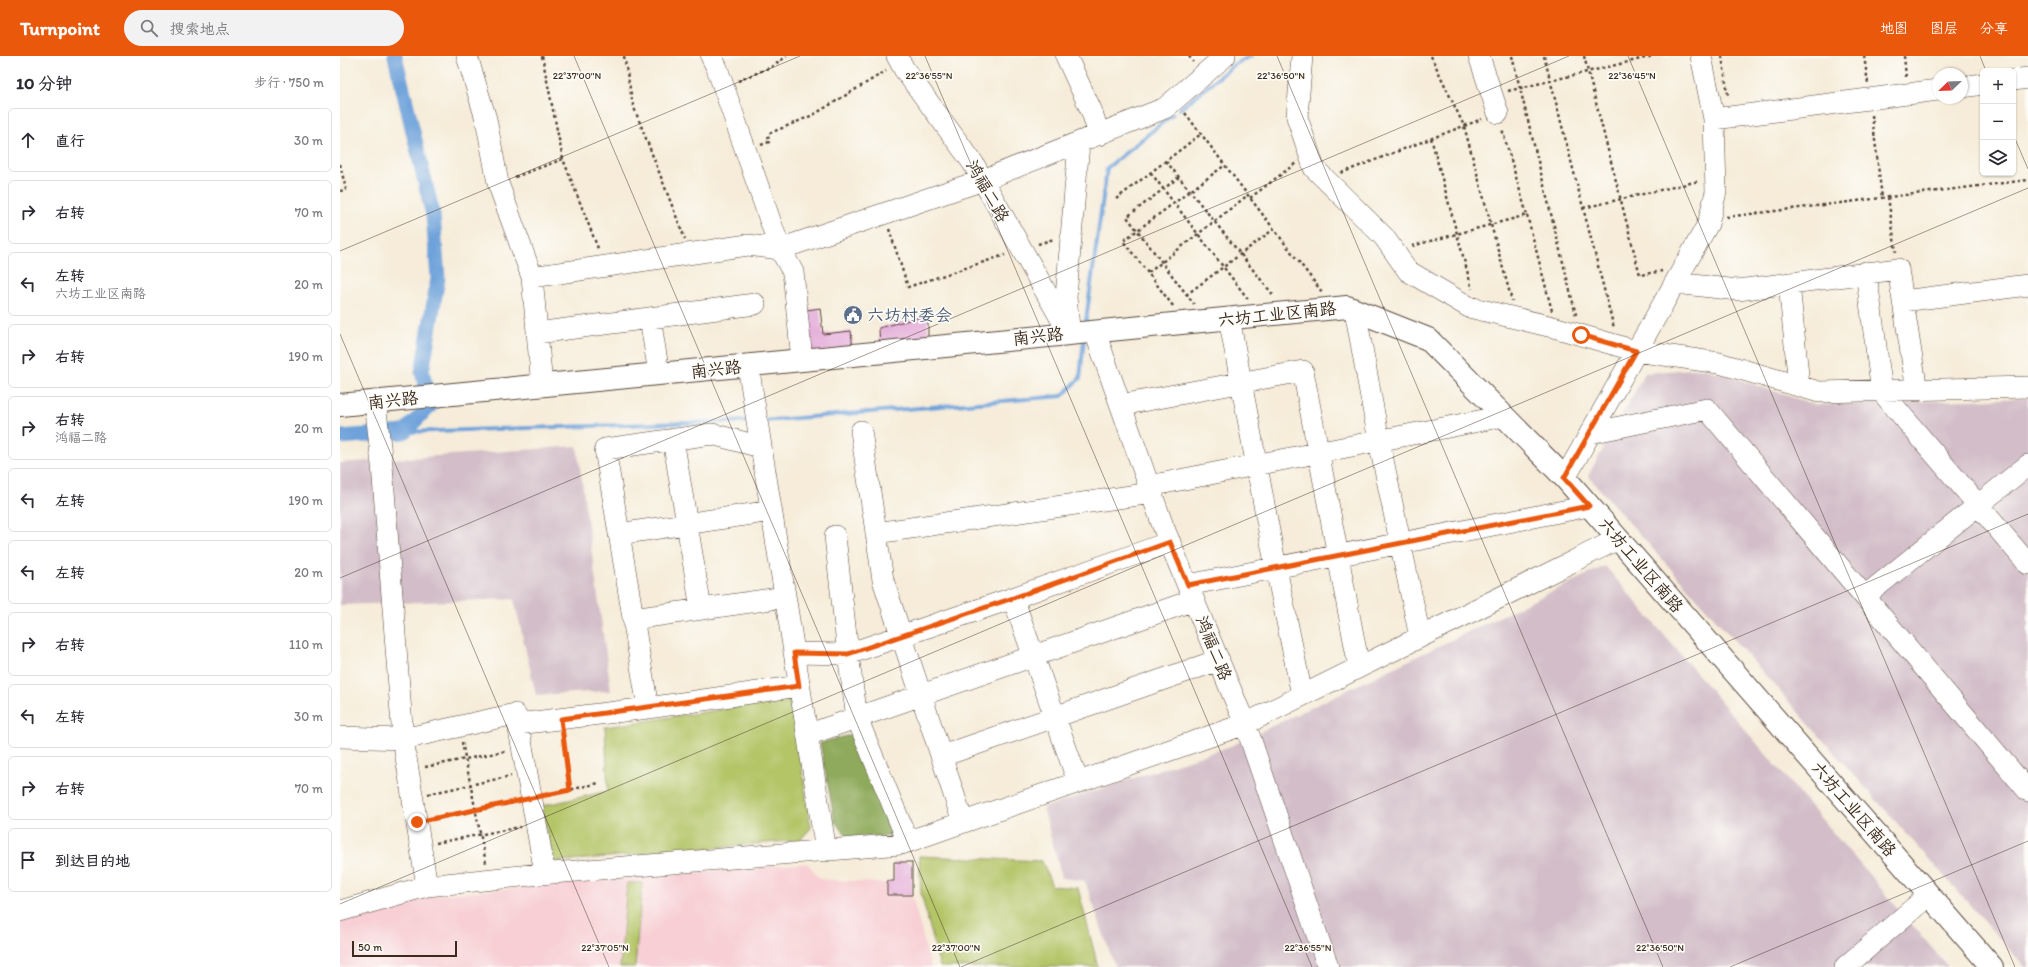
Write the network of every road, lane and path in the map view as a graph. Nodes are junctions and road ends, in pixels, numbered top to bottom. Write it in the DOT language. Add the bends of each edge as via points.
graph roads {
  1 [pos="467,56"];
  2 [pos="542,56"];
  3 [pos="624,56"];
  4 [pos="711,56"];
  5 [pos="787,56"];
  6 [pos="1066,56"];
  7 [pos="1225,56"];
  8 [pos="1302,56"];
  9 [pos="1431,56"];
  10 [pos="1478,56"];
  11 [pos="1512,56"];
  12 [pos="1544,56"];
  13 [pos="1584,56"];
  14 [pos="1654,56"];
  15 [pos="1701,56"];
  16 [pos="1722,56"];
  17 [pos="1864,56"];
  18 [pos="1904,56"];
  19 [pos="899,59"];
  20 [pos="1588,72"];
  21 [pos="2028,78"];
  22 [pos="2016,80"];
  23 [pos="1980,84"];
  24 [pos="1968,86"];
  25 [pos="724,88"];
  26 [pos="1520,88"];
  27 [pos="1932,91"];
  28 [pos="1908,94"];
  29 [pos="1870,99"];
  30 [pos="1495,104"];
  31 [pos="1188,116"];
  32 [pos="1723,118"];
  33 [pos="1464,126"];
  34 [pos="1201,134"];
  35 [pos="1099,135"];
  36 [pos="1431,138"];
  37 [pos="1079,143"];
  38 [pos="745,151"];
  39 [pos="1309,153"];
  40 [pos="563,159"];
  41 [pos="1166,161"];
  42 [pos="340,164"];
  43 [pos="1225,165"];
  44 [pos="1151,173"];
  45 [pos="1179,177"];
  46 [pos="1715,177"];
  47 [pos="1325,179"];
  48 [pos="983,180"];
  49 [pos="2028,180"];
  50 [pos="498,183"];
  51 [pos="340,191"];
  52 [pos="1190,191"];
  53 [pos="1249,196"];
  54 [pos="1888,197"];
  55 [pos="1882,198"];
  56 [pos="1116,199"];
  57 [pos="1620,200"];
  58 [pos="1174,203"];
  59 [pos="1583,208"];
  60 [pos="884,214"];
  61 [pos="1527,215"];
  62 [pos="1710,219"];
  63 [pos="1214,221"];
  64 [pos="1492,225"];
  65 [pos="1274,229"];
  66 [pos="1138,231"];
  67 [pos="1072,233"];
  68 [pos="1198,234"];
  69 [pos="1458,234"];
  70 [pos="780,249"];
  71 [pos="1022,249"];
  72 [pos="1394,251"];
  73 [pos="690,254"];
  74 [pos="1162,262"];
  75 [pos="605,266"];
  76 [pos="1223,267"];
  77 [pos="1898,269"];
  78 [pos="1866,272"];
  79 [pos="1148,273"];
  80 [pos="1680,275"];
  81 [pos="532,277"];
  82 [pos="1789,283"];
  83 [pos="2028,285"];
  84 [pos="1186,294"];
  85 [pos="1903,301"];
  86 [pos="755,304"];
  87 [pos="1345,309"];
  88 [pos="1478,309"];
  89 [pos="1287,313"];
  90 [pos="1260,315"];
  91 [pos="650,318"];
  92 [pos="1229,318"];
  93 [pos="1517,319"];
  94 [pos="1196,322"];
  95 [pos="1557,328"];
  96 [pos="1083,332"];
  97 [pos="537,333"];
  98 [pos="1581,335"];
  99 [pos="1627,348"];
  100 [pos="802,360"];
  101 [pos="748,365"];
  102 [pos="659,374"];
  103 [pos="1241,382"];
  104 [pos="542,386"];
  105 [pos="1799,386"];
  106 [pos="2028,387"];
  107 [pos="1917,391"];
  108 [pos="1882,392"];
  109 [pos="340,405"];
  110 [pos="1121,405"];
  111 [pos="376,409"];
  112 [pos="1504,416"];
  113 [pos="861,431"];
  114 [pos="1590,433"];
  115 [pos="673,440"];
  116 [pos="1379,441"];
  117 [pos="761,447"];
  118 [pos="1319,452"];
  119 [pos="1256,465"];
  120 [pos="2028,465"];
  121 [pos="1564,478"];
  122 [pos="1150,489"];
  123 [pos="1977,504"];
  124 [pos="1589,506"];
  125 [pos="771,511"];
  126 [pos="688,524"];
  127 [pos="876,533"];
  128 [pos="619,534"];
  129 [pos="835,536"];
  130 [pos="1618,539"];
  131 [pos="1170,542"];
  132 [pos="1400,543"];
  133 [pos="1338,555"];
  134 [pos="2028,564"];
  135 [pos="1276,568"];
  136 [pos="1191,592"];
  137 [pos="1865,596"];
  138 [pos="785,597"];
  139 [pos="1013,598"];
  140 [pos="701,609"];
  141 [pos="633,619"];
  142 [pos="902,635"];
  143 [pos="1420,637"];
  144 [pos="794,653"];
  145 [pos="848,654"];
  146 [pos="1033,656"];
  147 [pos="1219,660"];
  148 [pos="1359,667"];
  149 [pos="799,686"];
  150 [pos="922,695"];
  151 [pos="1302,695"];
  152 [pos="648,708"];
  153 [pos="1055,717"];
  154 [pos="857,718"];
  155 [pos="561,719"];
  156 [pos="518,724"];
  157 [pos="1245,724"];
  158 [pos="459,726"];
  159 [pos="807,735"];
  160 [pos="340,737"];
  161 [pos="404,739"];
  162 [pos="523,748"];
  163 [pos="942,756"];
  164 [pos="408,770"];
  165 [pos="527,773"];
  166 [pos="1078,782"];
  167 [pos="599,783"];
  168 [pos="570,790"];
  169 [pos="2028,791"];
  170 [pos="413,797"];
  171 [pos="532,798"];
  172 [pos="417,822"];
  173 [pos="963,822"];
  174 [pos="536,824"];
  175 [pos="908,842"];
  176 [pos="420,846"];
  177 [pos="826,851"];
  178 [pos="545,873"];
  179 [pos="489,879"];
  180 [pos="427,886"];
  181 [pos="1929,895"];
  182 [pos="340,911"];
  183 [pos="1328,967"];
  184 [pos="1846,967"];
  185 [pos="1992,967"];
  1 -- 50 [label="street" via="486,119"];
  2 -- 40 [label="path"];
  3 -- 73 [label="path" via="633,105"];
  4 -- 25 [label="street"];
  5 -- 25 [label="path" via="771,67"];
  6 -- 35 [label="street" via="1092,112"];
  7 -- 35 [label="street" via="1165,108"];
  8 -- 39 [label="street" via="1297,116"];
  9 -- 33 [label="path"];
  10 -- 30 [label="street"];
  11 -- 26 [label="path"];
  12 -- 59 [label="path"];
  13 -- 20 [label="path"];
  14 -- 20 [label="path"];
  15 -- 32 [label="street"];
  16 -- 32 [label="path"];
  17 -- 29 [label="path"];
  18 -- 28 [label="path"];
  19 -- 38 [label="path" via="813,115 768,134 769,142"];
  19 -- 48 [label="street, 鸿福二路"];
  20 -- 26 [label="path"];
  20 -- 57 [label="path"];
  21 -- 22 [label="street"];
  23 -- 24 [label="street"];
  25 -- 38 [label="street"];
  26 -- 30 [label="path"];
  26 -- 98 [label="path"];
  27 -- 28 [label="street"];
  28 -- 29 [label="street"];
  29 -- 32 [label="street"];
  29 -- 55 [label="path"];
  30 -- 33 [label="path"];
  30 -- 61 [label="path"];
  31 -- 34 [label="path"];
  32 -- 46 [label="street"];
  33 -- 36 [label="path"];
  33 -- 64 [label="path"];
  34 -- 41 [label="path"];
  34 -- 43 [label="path"];
  35 -- 37 [label="street"];
  36 -- 47 [label="path"];
  36 -- 69 [label="path"];
  37 -- 48 [label="street"];
  37 -- 67 [label="street"];
  38 -- 70 [label="street"];
  39 -- 47 [label="street" via="1314,168"];
  39 -- 53 [label="path"];
  40 -- 50 [label="path"];
  40 -- 75 [label="path"];
  41 -- 44 [label="path"];
  41 -- 45 [label="path"];
  42 -- 51 [label="path" via="346,190"];
  43 -- 52 [label="path"];
  43 -- 53 [label="path"];
  44 -- 56 [label="path"];
  44 -- 58 [label="path"];
  45 -- 52 [label="path"];
  45 -- 66 [label="path" via="1127,216"];
  46 -- 57 [label="path"];
  46 -- 62 [label="street" via="1716,192"];
  47 -- 72 [label="street"];
  48 -- 60 [label="street"];
  48 -- 71 [label="street, 鸿福二路"];
  49 -- 54 [label="path"];
  50 -- 81 [label="street"];
  52 -- 58 [label="path"];
  52 -- 63 [label="path"];
  53 -- 63 [label="path"];
  53 -- 65 [label="path"];
  54 -- 55 [label="path"];
  54 -- 77 [label="path"];
  55 -- 62 [label="path"];
  57 -- 59 [label="path"];
  57 -- 80 [label="path" via="1640,275"];
  58 -- 66 [label="path"];
  58 -- 68 [label="path"];
  59 -- 99 [label="path"];
  60 -- 70 [label="street"];
  60 -- 71 [label="path" via="908,287"];
  61 -- 64 [label="path"];
  61 -- 95 [label="path"];
  62 -- 80 [label="street"];
  63 -- 68 [label="path"];
  63 -- 89 [label="path"];
  64 -- 69 [label="path"];
  64 -- 93 [label="path"];
  65 -- 76 [label="path"];
  65 -- 87 [label="path"];
  66 -- 74 [label="path"];
  66 -- 79 [label="path" via="1123,241"];
  67 -- 71 [label="path"];
  67 -- 96 [label="street" via="1066,297"];
  68 -- 74 [label="path"];
  68 -- 76 [label="path"];
  69 -- 72 [label="path"];
  69 -- 88 [label="path"];
  70 -- 73 [label="street" via="748,245"];
  70 -- 100 [label="street" via="793,272"];
  71 -- 96 [label="street, 鸿福二路"];
  72 -- 88 [label="street" via="1408,271 1469,307"];
  73 -- 75 [label="street"];
  74 -- 79 [label="path"];
  74 -- 84 [label="path"];
  75 -- 81 [label="street"];
  76 -- 84 [label="path"];
  76 -- 90 [label="path"];
  77 -- 78 [label="street"];
  77 -- 85 [label="street"];
  78 -- 82 [label="street"];
  78 -- 108 [label="street"];
  79 -- 94 [label="path"];
  80 -- 82 [label="street" via="1738,290"];
  80 -- 99 [label="street"];
  81 -- 97 [label="street"];
  82 -- 105 [label="street"];
  83 -- 85 [label="street"];
  84 -- 94 [label="path"];
  85 -- 107 [label="street"];
  86 -- 91 [label="street"];
  87 -- 89 [label="main road, 六坊工业区南路"];
  87 -- 112 [label="main road, 六坊工业区南路" via="1428,339"];
  87 -- 116 [label="street"];
  88 -- 93 [label="street"];
  89 -- 90 [label="main road, 六坊工业区南路"];
  90 -- 92 [label="main road, 六坊工业区南路"];
  91 -- 97 [label="street"];
  91 -- 102 [label="street"];
  92 -- 94 [label="main road, 六坊工业区南路"];
  92 -- 103 [label="street"];
  93 -- 95 [label="street"];
  94 -- 96 [label="main road, 六坊工业区南路"];
  95 -- 98 [label="street"];
  96 -- 100 [label="main road, 南兴路"];
  96 -- 110 [label="street, 鸿福二路"];
  97 -- 104 [label="street"];
  98 -- 99 [label="street"];
  99 -- 105 [label="street" via="1719,363"];
  99 -- 114 [label="street"];
  100 -- 101 [label="main road, 南兴路"];
  101 -- 102 [label="main road, 南兴路"];
  101 -- 117 [label="street"];
  102 -- 104 [label="main road, 南兴路"];
  103 -- 110 [label="street"];
  103 -- 118 [label="street" via="1303,370"];
  103 -- 119 [label="street"];
  104 -- 111 [label="main road, 南兴路" via="405,398"];
  105 -- 108 [label="street" via="1820,392"];
  106 -- 107 [label="street"];
  107 -- 108 [label="street"];
  108 -- 123 [label="street"];
  109 -- 111 [label="main road, 南兴路"];
  110 -- 122 [label="street, 鸿福二路"];
  111 -- 161 [label="street"];
  112 -- 116 [label="street"];
  112 -- 121 [label="main road, 六坊工业区南路"];
  113 -- 127 [label="street"];
  114 -- 121 [label="street"];
  114 -- 137 [label="street" via="1707,409"];
  115 -- 117 [label="street" via="712,434"];
  115 -- 126 [label="street"];
  115 -- 128 [label="street" via="605,449"];
  116 -- 118 [label="street"];
  116 -- 132 [label="street"];
  117 -- 125 [label="street"];
  118 -- 119 [label="street"];
  118 -- 133 [label="street"];
  119 -- 122 [label="street"];
  119 -- 135 [label="street"];
  120 -- 123 [label="street"];
  121 -- 124 [label="main road, 六坊工业区南路"];
  122 -- 127 [label="street"];
  122 -- 131 [label="street, 鸿福二路"];
  123 -- 134 [label="street"];
  123 -- 137 [label="street"];
  124 -- 130 [label="main road, 六坊工业区南路"];
  124 -- 132 [label="street"];
  125 -- 126 [label="street"];
  125 -- 138 [label="street"];
  126 -- 128 [label="street"];
  126 -- 140 [label="street"];
  127 -- 142 [label="street" via="883,580"];
  128 -- 141 [label="street"];
  129 -- 145 [label="street"];
  130 -- 143 [label="street"];
  130 -- 181 [label="main road, 六坊工业区南路"];
  131 -- 136 [label="street, 鸿福二路"];
  131 -- 139 [label="street"];
  132 -- 133 [label="street"];
  132 -- 143 [label="street"];
  133 -- 135 [label="street"];
  133 -- 148 [label="street"];
  135 -- 136 [label="street"];
  135 -- 151 [label="street"];
  136 -- 146 [label="street"];
  136 -- 147 [label="street, 鸿福二路"];
  137 -- 169 [label="street"];
  138 -- 140 [label="street"];
  138 -- 144 [label="street"];
  139 -- 142 [label="street"];
  139 -- 146 [label="street"];
  140 -- 141 [label="street"];
  141 -- 152 [label="street"];
  142 -- 145 [label="street"];
  142 -- 150 [label="street"];
  143 -- 148 [label="street"];
  144 -- 145 [label="street"];
  144 -- 149 [label="street"];
  145 -- 154 [label="street"];
  146 -- 150 [label="street"];
  146 -- 153 [label="street"];
  147 -- 153 [label="street"];
  147 -- 157 [label="street, 鸿福二路"];
  148 -- 151 [label="street"];
  149 -- 152 [label="street"];
  149 -- 159 [label="street"];
  150 -- 154 [label="street"];
  150 -- 163 [label="street"];
  151 -- 157 [label="street"];
  152 -- 155 [label="street"];
  153 -- 163 [label="street"];
  153 -- 166 [label="street"];
  154 -- 159 [label="street"];
  154 -- 175 [label="street"];
  155 -- 156 [label="street"];
  155 -- 168 [label="path"];
  156 -- 158 [label="street" via="515,714"];
  156 -- 162 [label="street"];
  157 -- 166 [label="street"];
  157 -- 183 [label="street, 鸿福二路"];
  158 -- 161 [label="street"];
  158 -- 179 [label="path"];
  159 -- 177 [label="street"];
  160 -- 161 [label="street"];
  161 -- 164 [label="street"];
  162 -- 164 [label="path"];
  162 -- 165 [label="street"];
  163 -- 173 [label="street"];
  164 -- 170 [label="street"];
  165 -- 170 [label="path"];
  165 -- 171 [label="street"];
  166 -- 173 [label="street"];
  167 -- 168 [label="path"];
  168 -- 171 [label="path"];
  170 -- 172 [label="street"];
  171 -- 172 [label="path"];
  171 -- 174 [label="street"];
  172 -- 176 [label="street"];
  173 -- 175 [label="street"];
  174 -- 176 [label="path"];
  174 -- 178 [label="street"];
  175 -- 177 [label="street"];
  176 -- 180 [label="street"];
  177 -- 178 [label="street"];
  178 -- 179 [label="street"];
  179 -- 180 [label="street"];
  180 -- 182 [label="street"];
  181 -- 184 [label="street"];
  181 -- 185 [label="main road, 六坊工业区南路"];
}
